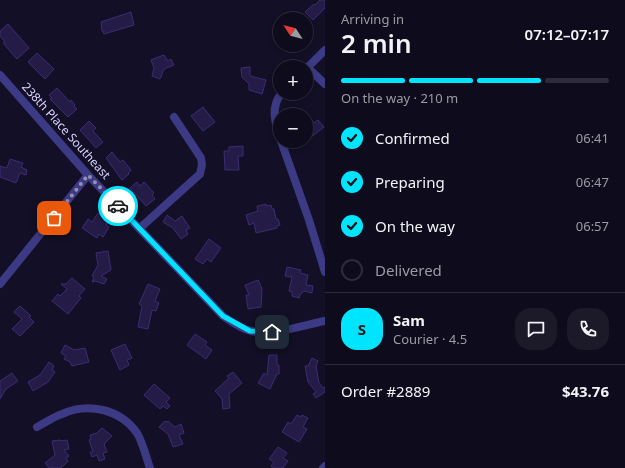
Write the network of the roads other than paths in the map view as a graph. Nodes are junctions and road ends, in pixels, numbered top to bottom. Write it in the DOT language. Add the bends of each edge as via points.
graph roads {
  1 [pos="325,50"];
  2 [pos="313,62"];
  3 [pos="313,73"];
  4 [pos="0,75"];
  5 [pos="325,84"];
  6 [pos="174,117"];
  7 [pos="283,148"];
  8 [pos="88,175"];
  9 [pos="140,228"];
  10 [pos="325,272"];
  11 [pos="0,284"];
  12 [pos="325,321"];
  13 [pos="37,427"];
  14 [pos="150,468"];
  1 -- 2 [label="street"];
  3 -- 5 [label="street"];
  4 -- 8 [label="street, 238th Place Southeast"];
  6 -- 9 [label="street" via="201,158 200,174"];
  7 -- 10 [label="street"];
  8 -- 9 [label="street, 238th Place Southeast"];
  8 -- 11 [label="street"];
  9 -- 12 [label="street, 238th Place Southeast" via="223,316 237,325 250,331 272,332"];
  13 -- 14 [label="street" via="74,410 101,409 117,414 138,435"];
}
